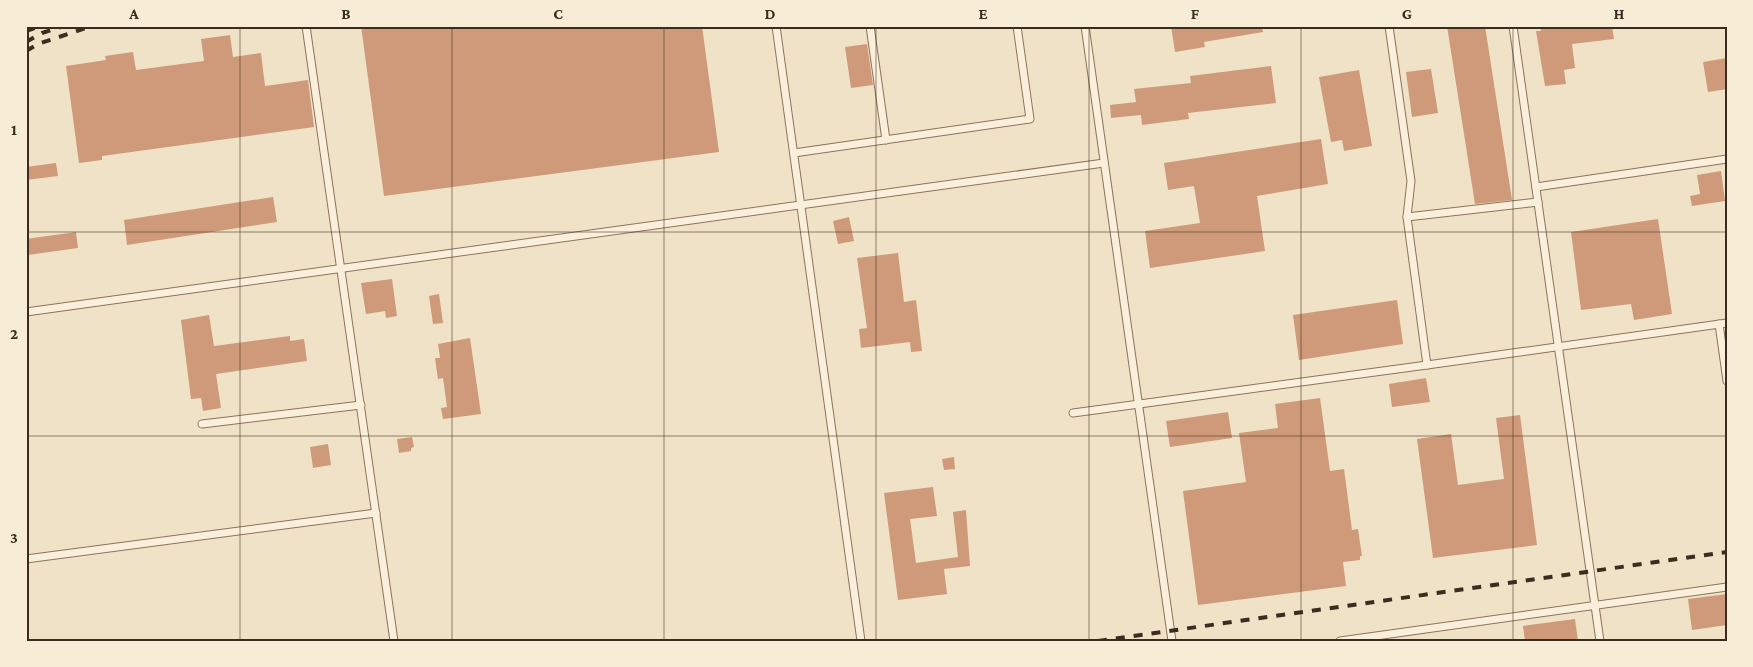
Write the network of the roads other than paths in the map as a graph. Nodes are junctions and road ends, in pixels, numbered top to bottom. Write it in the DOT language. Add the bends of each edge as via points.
graph roads {
  1 [pos="306,26"];
  2 [pos="776,26"];
  3 [pos="870,26"];
  4 [pos="1017,26"];
  5 [pos="1085,26"];
  6 [pos="1389,26"];
  7 [pos="1514,26"];
  8 [pos="886,140"];
  9 [pos="794,153"];
  10 [pos="1727,160"];
  11 [pos="1104,163"];
  12 [pos="1536,187"];
  13 [pos="1538,202"];
  14 [pos="801,204"];
  15 [pos="1407,217"];
  16 [pos="342,269"];
  17 [pos="26,312"];
  18 [pos="1723,324"];
  19 [pos="1558,347"];
  20 [pos="1427,365"];
  21 [pos="1727,381"];
  22 [pos="1138,404"];
  23 [pos="361,405"];
  24 [pos="1073,413"];
  25 [pos="202,424"];
  26 [pos="376,512"];
  27 [pos="26,559"];
  28 [pos="1727,587"];
  29 [pos="1595,606"];
  30 [pos="394,641"];
  31 [pos="861,641"];
  32 [pos="1172,641"];
  33 [pos="1340,641"];
  34 [pos="1600,641"];
  1 -- 16 [label="lane"];
  2 -- 9 [label="lane"];
  3 -- 8 [label="lane"];
  4 -- 8 [label="lane" via="1030,119"];
  5 -- 11 [label="lane"];
  6 -- 15 [label="lane" via="1411,181"];
  7 -- 12 [label="lane"];
  8 -- 9 [label="lane"];
  9 -- 14 [label="lane"];
  10 -- 12 [label="lane"];
  11 -- 14 [label="lane"];
  11 -- 22 [label="lane"];
  12 -- 13 [label="lane"];
  13 -- 15 [label="lane"];
  13 -- 19 [label="lane"];
  14 -- 16 [label="lane"];
  14 -- 31 [label="lane"];
  15 -- 20 [label="lane"];
  16 -- 17 [label="lane"];
  16 -- 23 [label="lane"];
  18 -- 19 [label="lane"];
  18 -- 21 [label="lane"];
  19 -- 20 [label="lane"];
  19 -- 29 [label="lane"];
  20 -- 22 [label="lane"];
  22 -- 24 [label="lane"];
  22 -- 32 [label="lane"];
  23 -- 25 [label="lane"];
  23 -- 26 [label="lane"];
  26 -- 27 [label="lane"];
  26 -- 30 [label="lane"];
  28 -- 29 [label="lane"];
  29 -- 33 [label="lane"];
  29 -- 34 [label="lane"];
}
